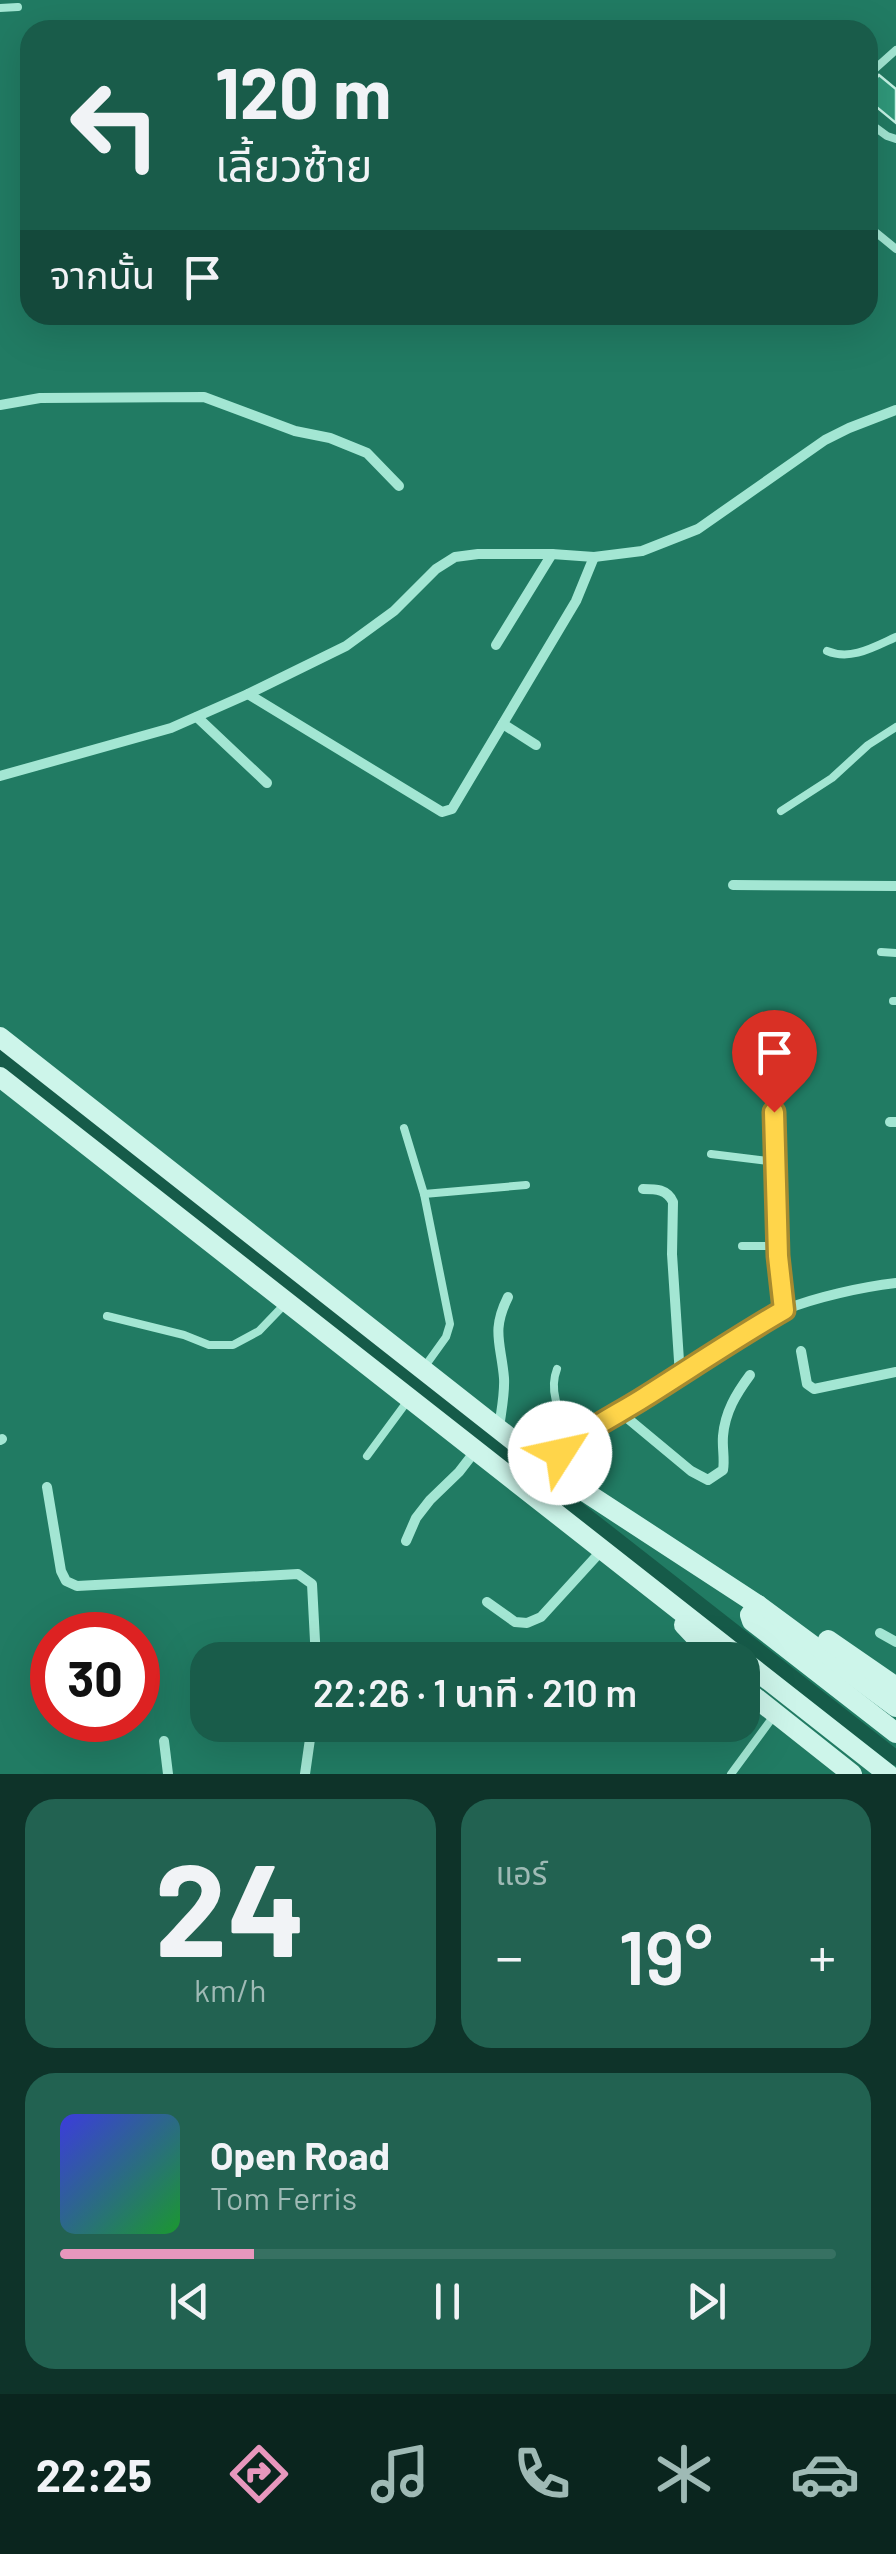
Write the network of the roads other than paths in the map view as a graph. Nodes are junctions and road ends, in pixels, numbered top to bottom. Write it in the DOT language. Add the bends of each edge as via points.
graph roads {
  1 [pos="18,7"];
  2 [pos="0,8"];
  3 [pos="0,405"];
  4 [pos="896,410"];
  5 [pos="398,486"];
  6 [pos="552,554"];
  7 [pos="594,558"];
  8 [pos="896,637"];
  9 [pos="496,645"];
  10 [pos="828,650"];
  11 [pos="248,694"];
  12 [pos="197,717"];
  13 [pos="503,724"];
  14 [pos="896,727"];
  15 [pos="536,745"];
  16 [pos="0,776"];
  17 [pos="267,783"];
  18 [pos="781,811"];
  19 [pos="733,885"];
  20 [pos="896,886"];
  21 [pos="882,952"];
  22 [pos="896,954"];
  23 [pos="0,1037"];
  24 [pos="0,1076"];
  25 [pos="774,1112"];
  26 [pos="404,1128"];
  27 [pos="711,1154"];
  28 [pos="777,1162"];
  29 [pos="526,1185"];
  30 [pos="643,1189"];
  31 [pos="424,1194"];
  32 [pos="742,1246"];
  33 [pos="778,1246"];
  34 [pos="896,1283"];
  35 [pos="508,1298"];
  36 [pos="287,1302"];
  37 [pos="784,1310"];
  38 [pos="107,1316"];
  39 [pos="800,1351"];
  40 [pos="423,1369"];
  41 [pos="557,1369"];
  42 [pos="896,1372"];
  43 [pos="750,1375"];
  44 [pos="680,1376"];
  45 [pos="410,1398"];
  46 [pos="620,1412"];
  47 [pos="499,1428"];
  48 [pos="573,1442"];
  49 [pos="476,1450"];
  50 [pos="367,1456"];
  51 [pos="547,1467"];
  52 [pos="47,1487"];
  53 [pos="406,1541"];
  54 [pos="603,1549"];
  55 [pos="643,1580"];
  56 [pos="727,1584"];
  57 [pos="486,1602"];
  58 [pos="758,1604"];
  59 [pos="880,1632"];
  60 [pos="315,1642"];
  61 [pos="700,1642"];
  62 [pos="896,1642"];
  63 [pos="896,1687"];
  64 [pos="760,1702"];
  65 [pos="896,1706"];
  66 [pos="775,1713"];
  67 [pos="896,1733"];
  68 [pos="164,1741"];
  69 [pos="310,1742"];
  70 [pos="168,1774"];
  71 [pos="305,1774"];
  72 [pos="732,1774"];
  73 [pos="852,1774"];
  74 [pos="888,1774"];
  1 -- 2 [label="lane"];
  3 -- 5 [label="street" via="40,398 204,398 367,453"];
  4 -- 7 [label="street" via="825,440 698,528 642,551"];
  6 -- 7 [label="street"];
  6 -- 9 [label="street"];
  6 -- 11 [label="street" via="455,557 346,646"];
  7 -- 13 [label="street" via="576,602"];
  8 -- 10 [label="lane" via="848,656"];
  11 -- 12 [label="street"];
  11 -- 13 [label="street" via="442,812 452,809"];
  12 -- 16 [label="street"];
  12 -- 17 [label="street"];
  13 -- 15 [label="street"];
  14 -- 18 [label="lane"];
  19 -- 20 [label="street"];
  21 -- 22 [label="lane"];
  23 -- 40 [label="street"];
  24 -- 36 [label="street"];
  25 -- 28 [label="street"];
  26 -- 31 [label="lane"];
  27 -- 28 [label="lane"];
  28 -- 33 [label="street"];
  29 -- 31 [label="lane"];
  30 -- 44 [label="street" via="658,1189 673,1202"];
  31 -- 40 [label="lane" via="450,1324"];
  32 -- 33 [label="lane"];
  33 -- 37 [label="street"];
  34 -- 37 [label="street"];
  35 -- 47 [label="street" via="498,1317 504,1382"];
  36 -- 38 [label="lane" via="233,1345 210,1345"];
  36 -- 45 [label="street"];
  37 -- 44 [label="street"];
  39 -- 42 [label="street" via="806,1384 814,1389"];
  40 -- 47 [label="street"];
  41 -- 48 [label="lane" via="555,1396"];
  43 -- 46 [label="street" via="726,1416 723,1470 708,1480"];
  44 -- 46 [label="street"];
  45 -- 49 [label="street"];
  45 -- 50 [label="lane"];
  46 -- 48 [label="street"];
  47 -- 51 [label="street"];
  48 -- 51 [label="street"];
  49 -- 53 [label="street" via="416,1518"];
  49 -- 54 [label="street"];
  51 -- 56 [label="street"];
  52 -- 60 [label="street" via="66,1581 77,1586 298,1574 312,1584"];
  54 -- 55 [label="street"];
  54 -- 57 [label="street" via="541,1617 515,1622"];
  55 -- 61 [label="street"];
  55 -- 74 [label="street"];
  56 -- 58 [label="street"];
  56 -- 63 [label="street" via="768,1598"];
  58 -- 65 [label="street"];
  58 -- 67 [label="street" via="752,1621"];
  59 -- 62 [label="street"];
  64 -- 66 [label="street"];
  66 -- 72 [label="lane"];
  66 -- 73 [label="street"];
  68 -- 70 [label="street"];
  69 -- 71 [label="street"];
}
